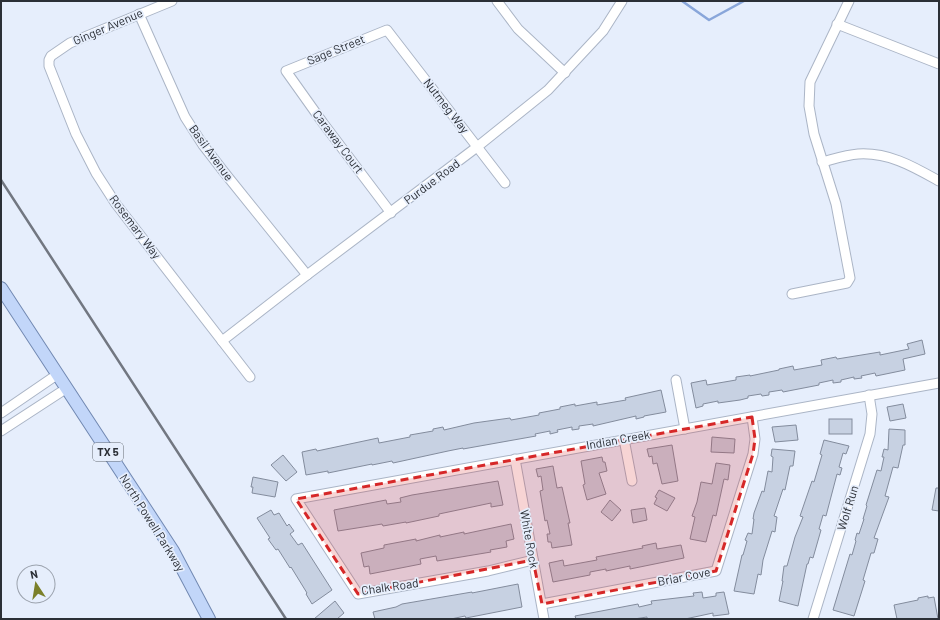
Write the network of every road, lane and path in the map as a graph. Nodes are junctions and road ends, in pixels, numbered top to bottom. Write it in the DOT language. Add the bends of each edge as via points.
graph roads {
  1 [pos="172,1"];
  2 [pos="497,1"];
  3 [pos="622,1"];
  4 [pos="849,1"];
  5 [pos="139,14"];
  6 [pos="837,24"];
  7 [pos="387,30"];
  8 [pos="49,60"];
  9 [pos="939,64"];
  10 [pos="286,71"];
  11 [pos="565,73"];
  12 [pos="477,147"];
  13 [pos="822,162"];
  14 [pos="939,181"];
  15 [pos="505,183"];
  16 [pos="391,213"];
  17 [pos="307,275"];
  18 [pos="1,288"];
  19 [pos="792,294"];
  20 [pos="222,341"];
  21 [pos="58,374"];
  22 [pos="250,377"];
  23 [pos="676,380"];
  24 [pos="939,383"];
  25 [pos="67,388"];
  26 [pos="869,395"];
  27 [pos="1,413"];
  28 [pos="752,417"];
  29 [pos="684,428"];
  30 [pos="1,430"];
  31 [pos="624,439"];
  32 [pos="515,459"];
  33 [pos="632,481"];
  34 [pos="296,499"];
  35 [pos="533,560"];
  36 [pos="542,604"];
  37 [pos="208,619"];
  38 [pos="544,619"];
  39 [pos="813,619"];
  1 -- 5 [label="street, Ginger Avenue"];
  2 -- 11 [label="street" via="518,29"];
  3 -- 11 [label="street, Purdue Road" via="603,31"];
  4 -- 6 [label="street"];
  5 -- 8 [label="street, Ginger Avenue" via="70,43 55,52"];
  5 -- 17 [label="street, Basil Avenue" via="185,117 207,150"];
  6 -- 9 [label="street"];
  6 -- 13 [label="street" via="810,82 809,106"];
  7 -- 10 [label="street, Sage Street"];
  7 -- 12 [label="street, Nutmeg Way"];
  8 -- 20 [label="street, Rosemary Way" via="50,72 76,134 96,173 116,204"];
  10 -- 16 [label="street, Caraway Court"];
  11 -- 12 [label="street, Purdue Road" via="548,90"];
  12 -- 15 [label="street, Nutmeg Way"];
  12 -- 16 [label="street, Purdue Road"];
  13 -- 14 [label="street" via="858,154 874,154 891,157"];
  13 -- 19 [label="street" via="836,204 850,278 847,283"];
  16 -- 17 [label="street, Purdue Road"];
  17 -- 20 [label="street, Purdue Road"];
  18 -- 21 [label="main road, North Powell Parkway / TX 5"];
  20 -- 22 [label="street, Rosemary Way"];
  21 -- 25 [label="main road, North Powell Parkway / TX 5"];
  21 -- 27 [label="street"];
  23 -- 29 [label="street"];
  24 -- 26 [label="street, Indian Creek"];
  25 -- 30 [label="street"];
  25 -- 37 [label="main road, North Powell Parkway / TX 5" via="172,552"];
  26 -- 28 [label="street, Indian Creek"];
  26 -- 39 [label="street, Wolf Run" via="872,414 870,434"];
  28 -- 29 [label="street, Indian Creek"];
  28 -- 36 [label="street, Briar Cove" via="755,439 753,454 716,571"];
  29 -- 31 [label="street, Indian Creek"];
  31 -- 32 [label="street, Indian Creek"];
  31 -- 33 [label="street"];
  32 -- 34 [label="street, Indian Creek"];
  32 -- 35 [label="street, White Rock"];
  34 -- 35 [label="street, Chalk Road" via="358,594 488,571"];
  35 -- 36 [label="street, White Rock"];
  36 -- 38 [label="street, White Rock"];
}
